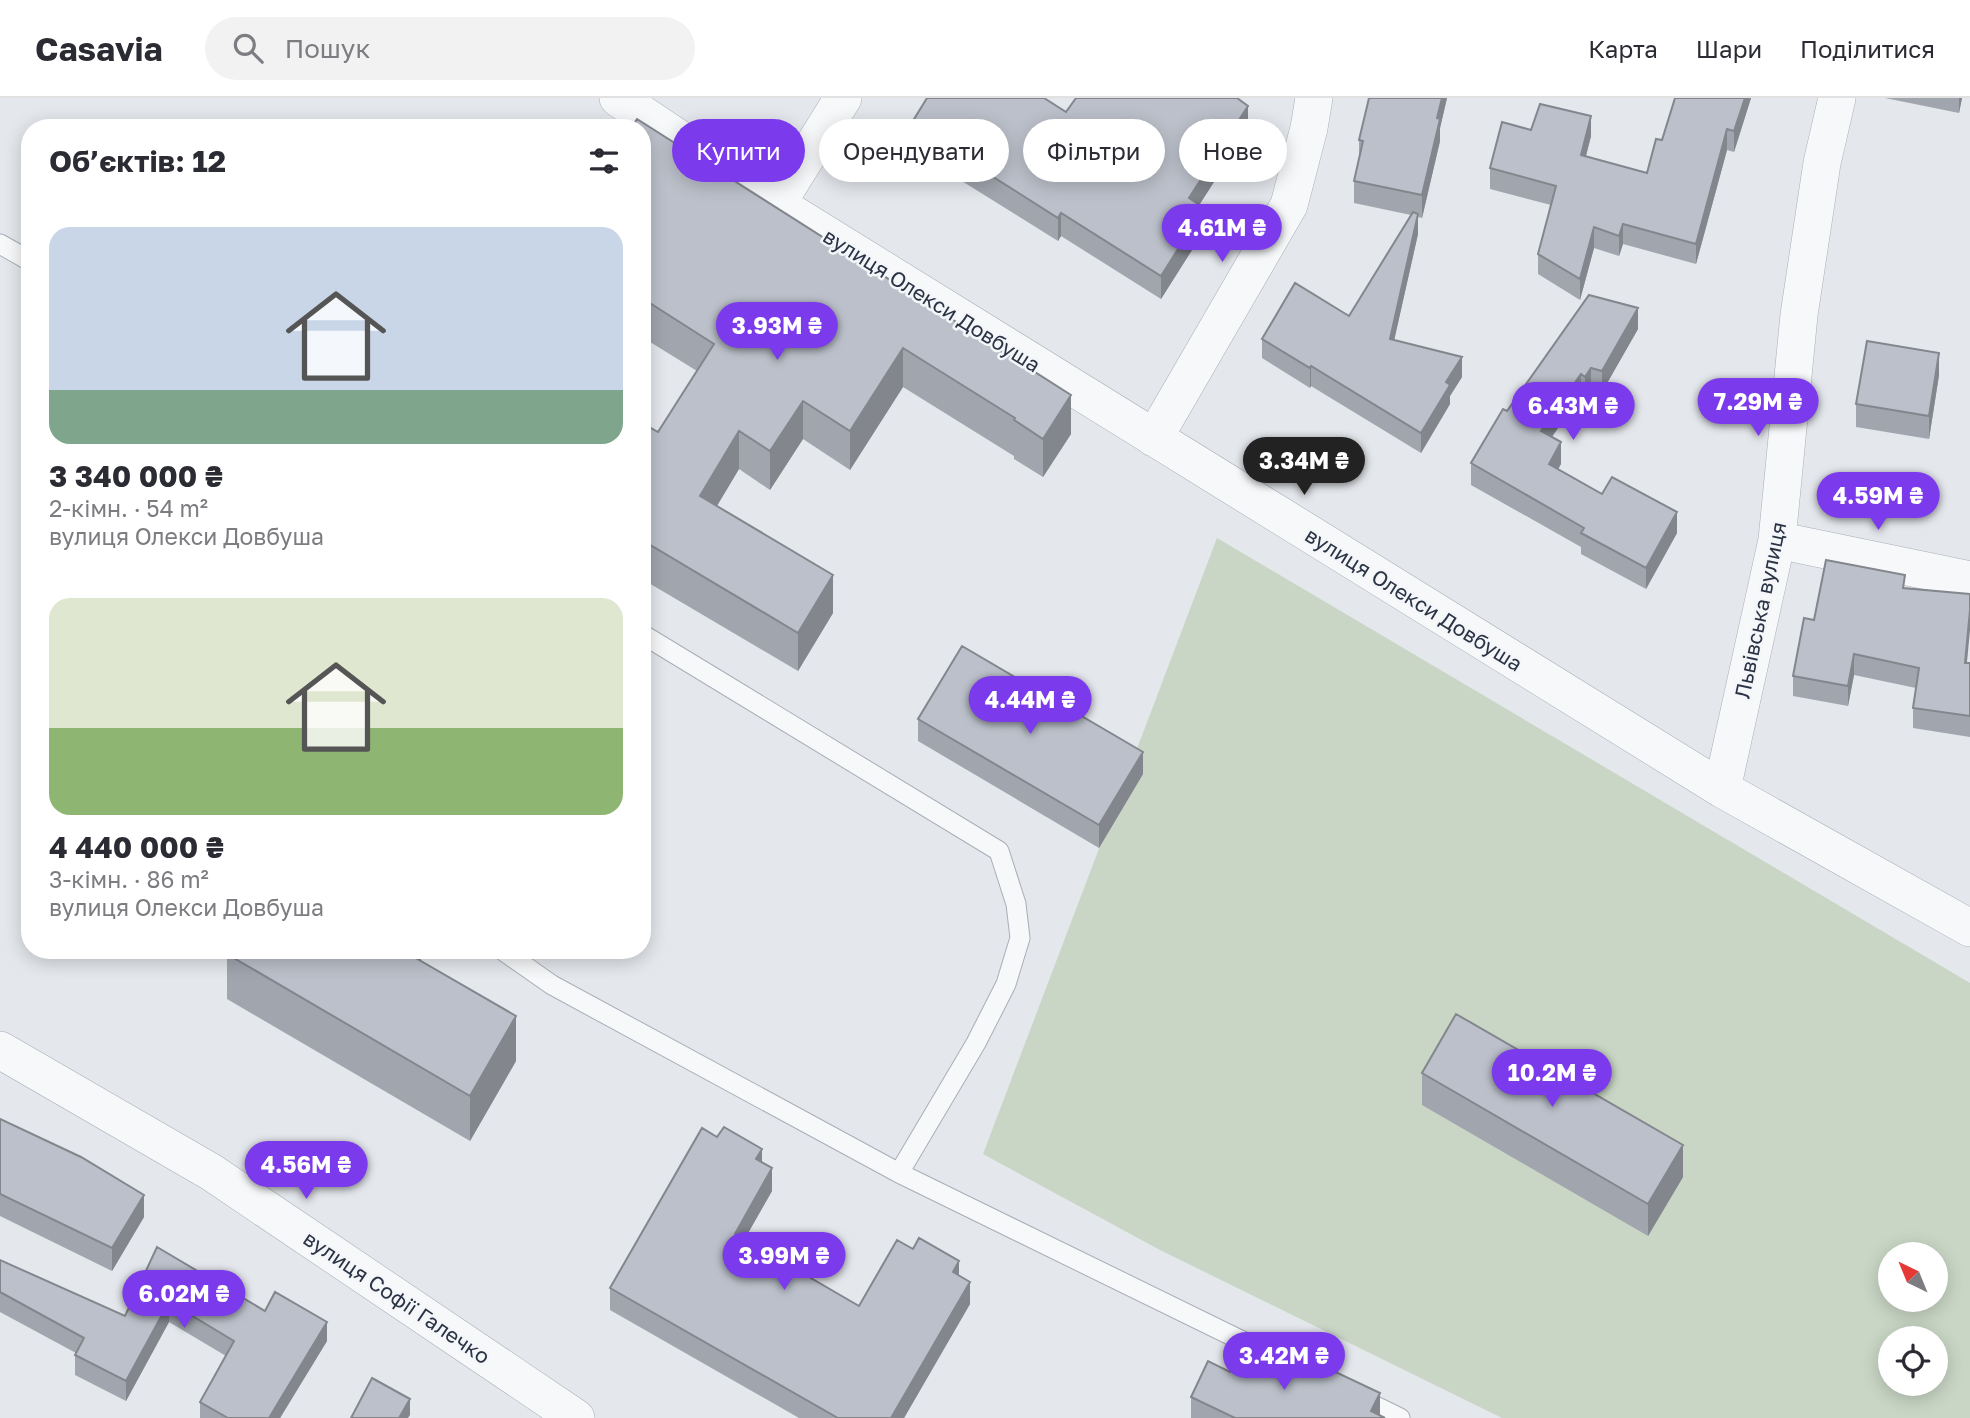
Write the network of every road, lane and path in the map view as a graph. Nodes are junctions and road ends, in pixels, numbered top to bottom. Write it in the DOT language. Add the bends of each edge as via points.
graph roads {
  1 [pos="618,98"];
  2 [pos="844,98"];
  3 [pos="1314,98"];
  4 [pos="1838,98"];
  5 [pos="649,119"];
  6 [pos="651,120"];
  7 [pos="777,205"];
  8 [pos="0,244"];
  9 [pos="21,256"];
  10 [pos="1154,438"];
  11 [pos="1777,540"];
  12 [pos="1970,580"];
  13 [pos="651,639"];
  14 [pos="1722,789"];
  15 [pos="1970,928"];
  16 [pos="515,959"];
  17 [pos="0,1050"];
  18 [pos="899,1173"];
  19 [pos="576,1418"];
  20 [pos="1400,1418"];
  1 -- 5 [label="street, вулиця Олекси Довбуша"];
  2 -- 7 [label="street"];
  3 -- 10 [label="street" via="1289,205"];
  4 -- 11 [label="street, Львівська вулиця" via="1822,163 1799,315"];
  6 -- 7 [label="street, вулиця Олекси Довбуша"];
  7 -- 10 [label="street, вулиця Олекси Довбуша"];
  8 -- 9 [label="lane"];
  10 -- 14 [label="street, вулиця Олекси Довбуша"];
  11 -- 12 [label="street"];
  11 -- 14 [label="street, Львівська вулиця"];
  13 -- 18 [label="lane" via="999,851 1016,904 1020,938 1006,984"];
  14 -- 15 [label="street, вулиця Олекси Довбуша"];
  16 -- 18 [label="lane" via="552,985"];
  17 -- 19 [label="street, вулиця Софії Галечко" via="211,1172"];
  18 -- 20 [label="lane"];
}
